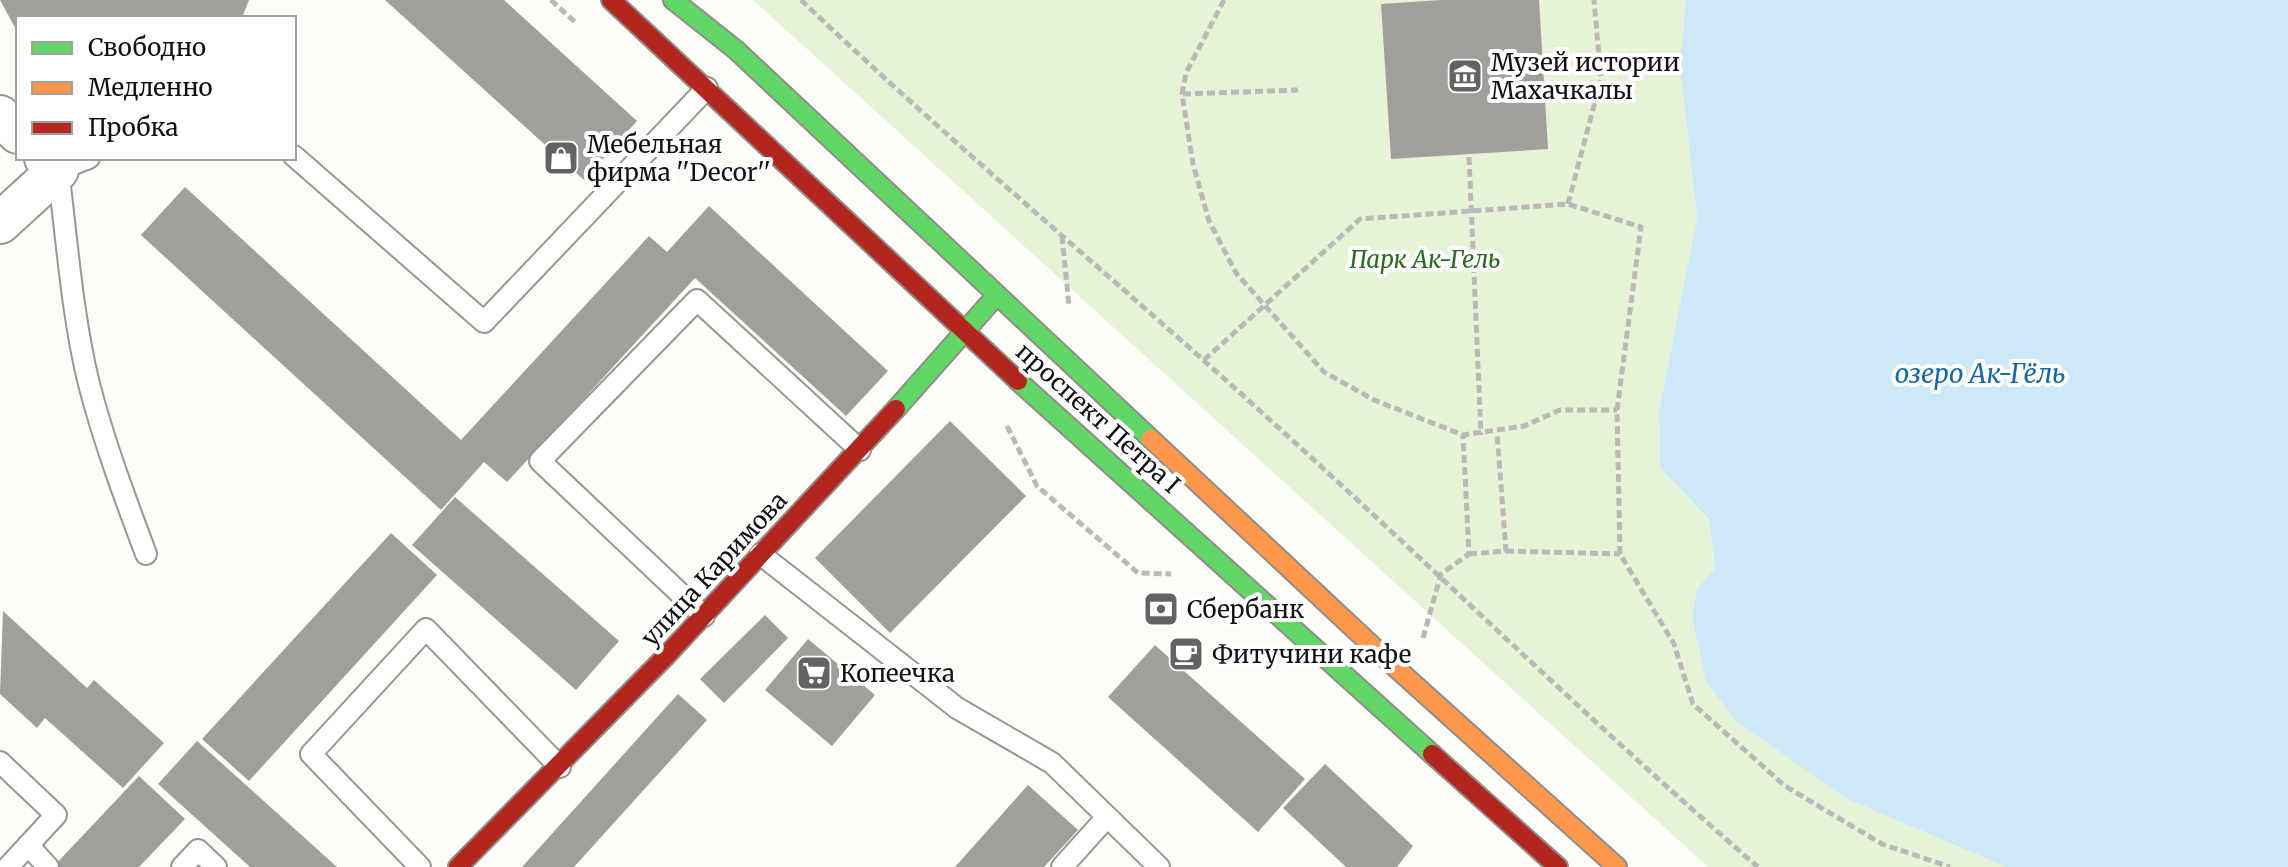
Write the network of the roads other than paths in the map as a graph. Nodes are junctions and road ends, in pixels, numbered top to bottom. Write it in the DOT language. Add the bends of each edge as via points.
graph roads {
  1 [pos="611,0"];
  2 [pos="673,0"];
  3 [pos="707,88"];
  4 [pos="0,116"];
  5 [pos="16,131"];
  6 [pos="296,158"];
  7 [pos="64,162"];
  8 [pos="0,223"];
  9 [pos="996,296"];
  10 [pos="965,333"];
  11 [pos="860,450"];
  12 [pos="146,554"];
  13 [pos="760,554"];
  14 [pos="704,616"];
  15 [pos="0,762"];
  16 [pos="560,767"];
  17 [pos="1107,817"];
  18 [pos="28,845"];
  19 [pos="8,867"];
  20 [pos="48,867"];
  21 [pos="182,867"];
  22 [pos="216,867"];
  23 [pos="420,867"];
  24 [pos="458,867"];
  25 [pos="1062,867"];
  26 [pos="1159,867"];
  27 [pos="1558,867"];
  28 [pos="1617,867"];
  1 -- 3 [label="main road, проспект Петра I"];
  2 -- 9 [label="main road, проспект Петра I" via="736,50"];
  3 -- 6 [label="lane" via="484,322"];
  3 -- 10 [label="main road, проспект Петра I"];
  4 -- 5 [label="street"];
  7 -- 8 [label="street"];
  7 -- 12 [label="lane" via="88,382"];
  9 -- 10 [label="main road, улица Каримова"];
  9 -- 28 [label="main road, проспект Петра I"];
  10 -- 11 [label="main road, улица Каримова"];
  10 -- 27 [label="main road, проспект Петра I"];
  11 -- 13 [label="main road, улица Каримова"];
  11 -- 14 [label="lane" via="697,300 540,461"];
  13 -- 14 [label="main road, улица Каримова"];
  13 -- 17 [label="lane" via="957,708 1052,763"];
  14 -- 16 [label="main road, улица Каримова"];
  15 -- 18 [label="lane" via="56,815"];
  16 -- 23 [label="lane" via="426,629 311,754"];
  16 -- 24 [label="main road, улица Каримова"];
  17 -- 25 [label="lane"];
  17 -- 26 [label="lane"];
  18 -- 19 [label="lane"];
  18 -- 20 [label="lane"];
  21 -- 22 [label="lane" via="198,850"];
}
